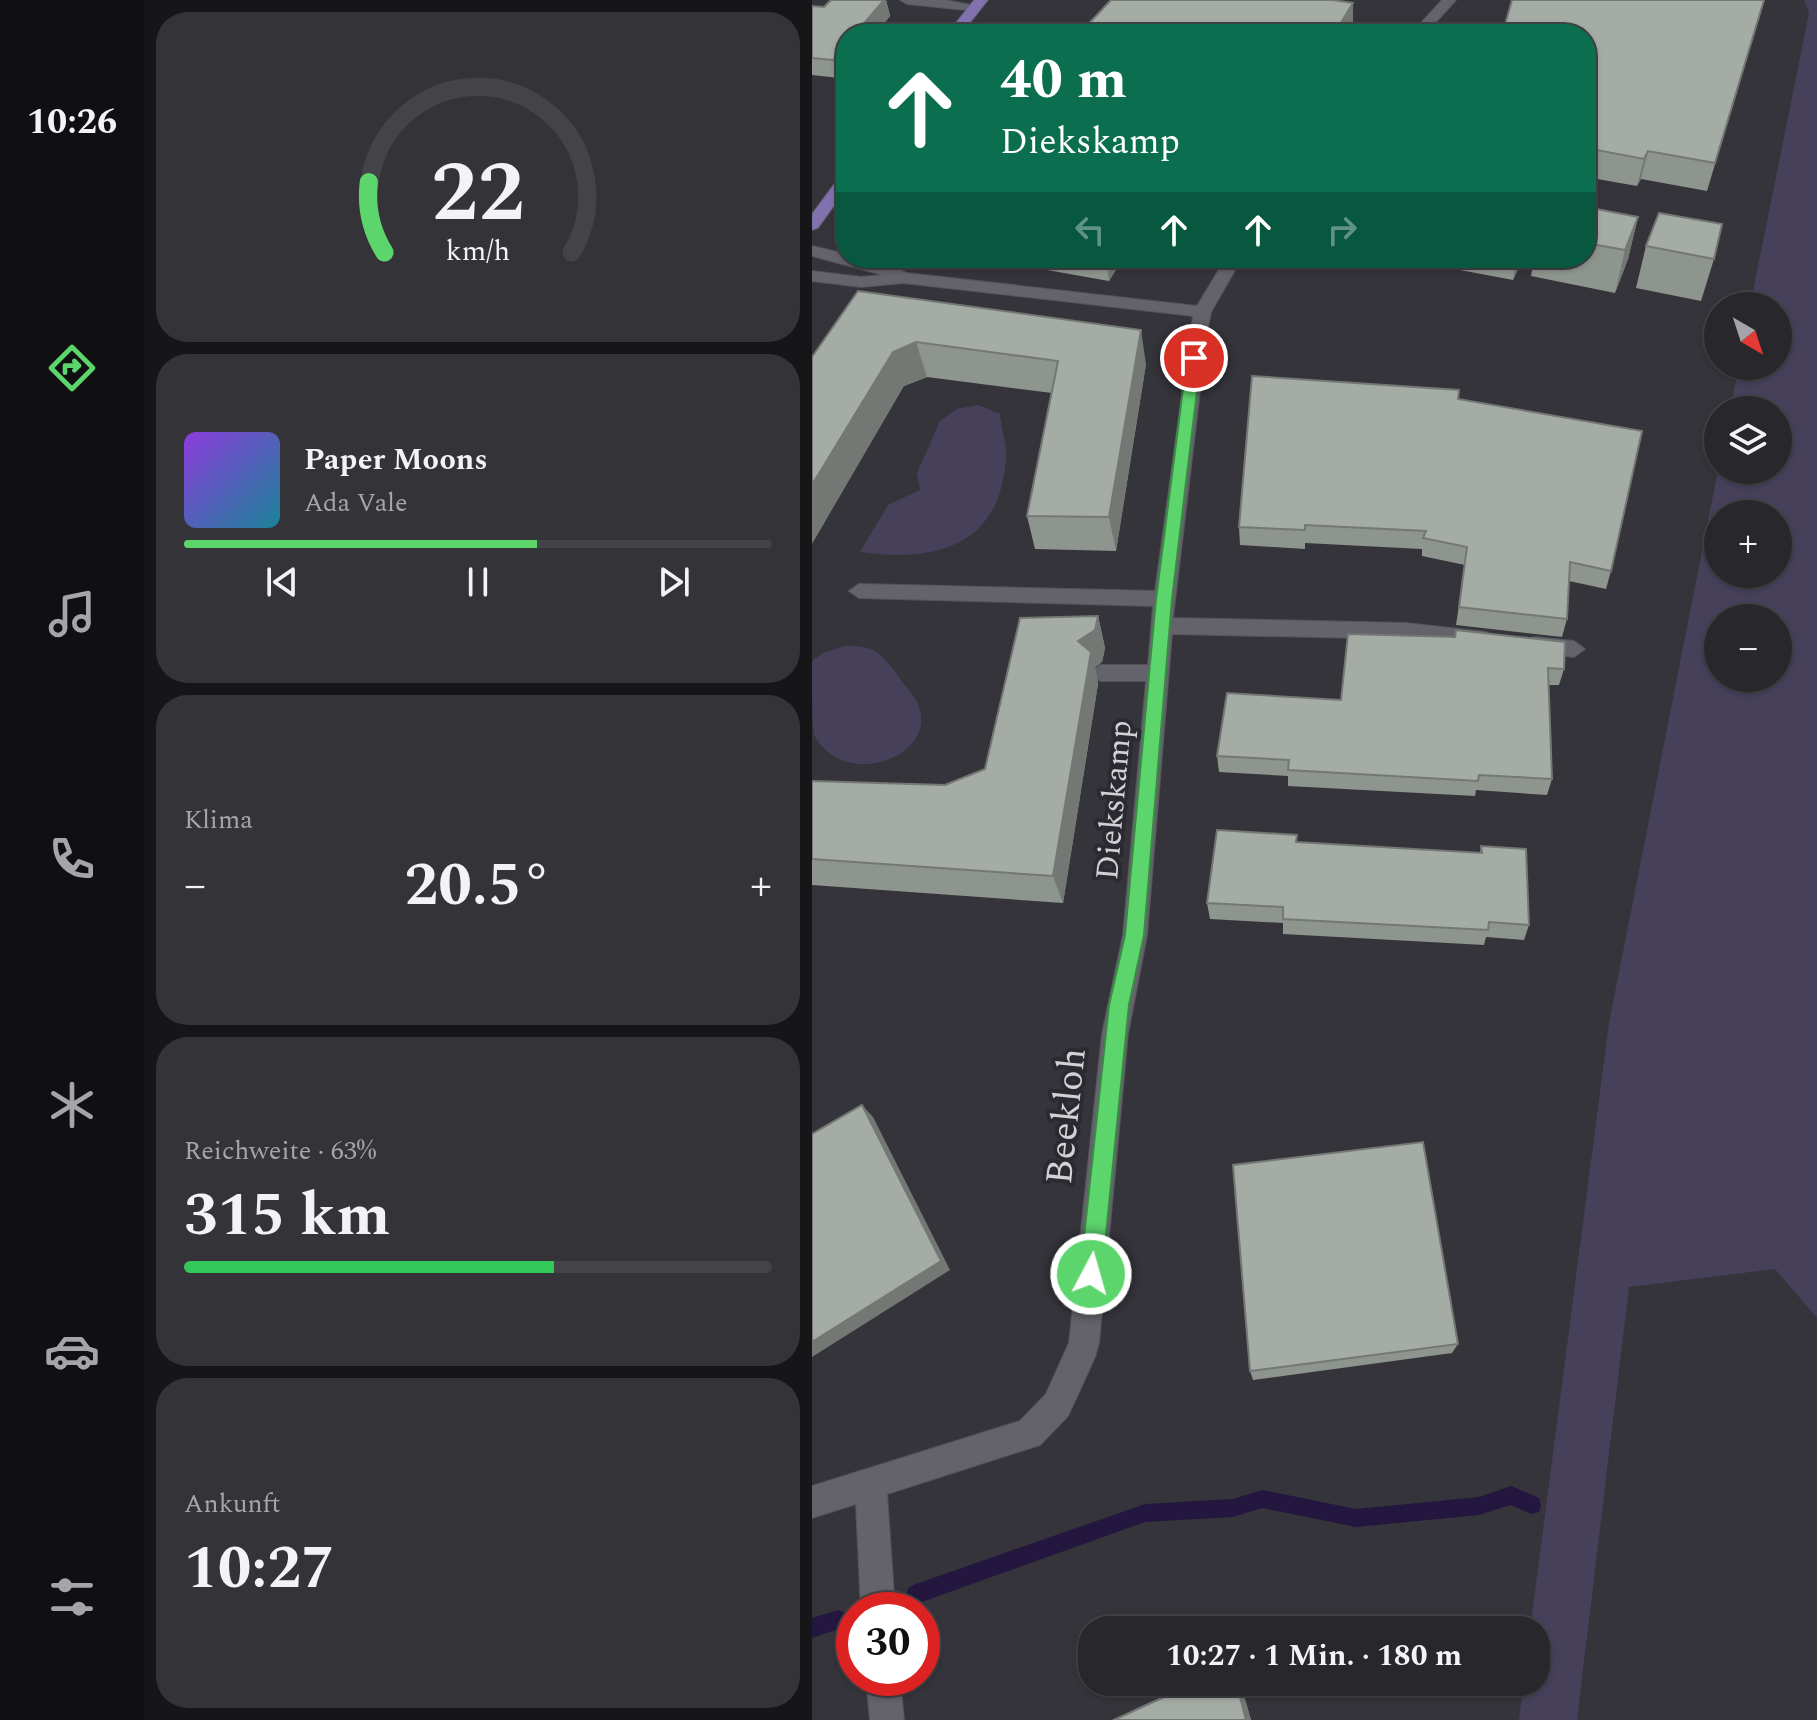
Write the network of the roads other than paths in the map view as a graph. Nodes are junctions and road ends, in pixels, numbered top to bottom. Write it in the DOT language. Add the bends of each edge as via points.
graph roads {
  1 [pos="907,0"];
  2 [pos="1449,0"];
  3 [pos="978,4"];
  4 [pos="962,24"];
  5 [pos="1427,24"];
  6 [pos="836,192"];
  7 [pos="812,225"];
  8 [pos="812,251"];
  9 [pos="836,256"];
  10 [pos="881,268"];
  11 [pos="1228,268"];
  12 [pos="812,276"];
  13 [pos="903,278"];
  14 [pos="1202,312"];
  15 [pos="859,591"];
  16 [pos="1164,599"];
  17 [pos="1161,626"];
  18 [pos="1574,649"];
  19 [pos="1100,673"];
  20 [pos="1158,673"];
  21 [pos="1119,1005"];
  22 [pos="871,1486"];
  23 [pos="812,1502"];
  24 [pos="877,1592"];
  25 [pos="885,1696"];
  26 [pos="887,1720"];
  1 -- 3 [label="street"];
  2 -- 5 [label="street"];
  3 -- 4 [label="main road"];
  6 -- 7 [label="main road"];
  8 -- 9 [label="street"];
  10 -- 13 [label="street"];
  11 -- 14 [label="street"];
  12 -- 13 [label="street" via="861,282"];
  13 -- 14 [label="street"];
  14 -- 16 [label="street, Diekskamp"];
  15 -- 16 [label="street"];
  16 -- 17 [label="street, Diekskamp"];
  17 -- 18 [label="street" via="1406,631"];
  17 -- 20 [label="street, Diekskamp"];
  19 -- 20 [label="street"];
  20 -- 21 [label="street, Diekskamp" via="1135,935"];
  21 -- 22 [label="street, Beekloh" via="1084,1343 1070,1388 1047,1421 1029,1434"];
  22 -- 23 [label="street, Beekloh"];
  22 -- 24 [label="street"];
  25 -- 26 [label="street"];
}
